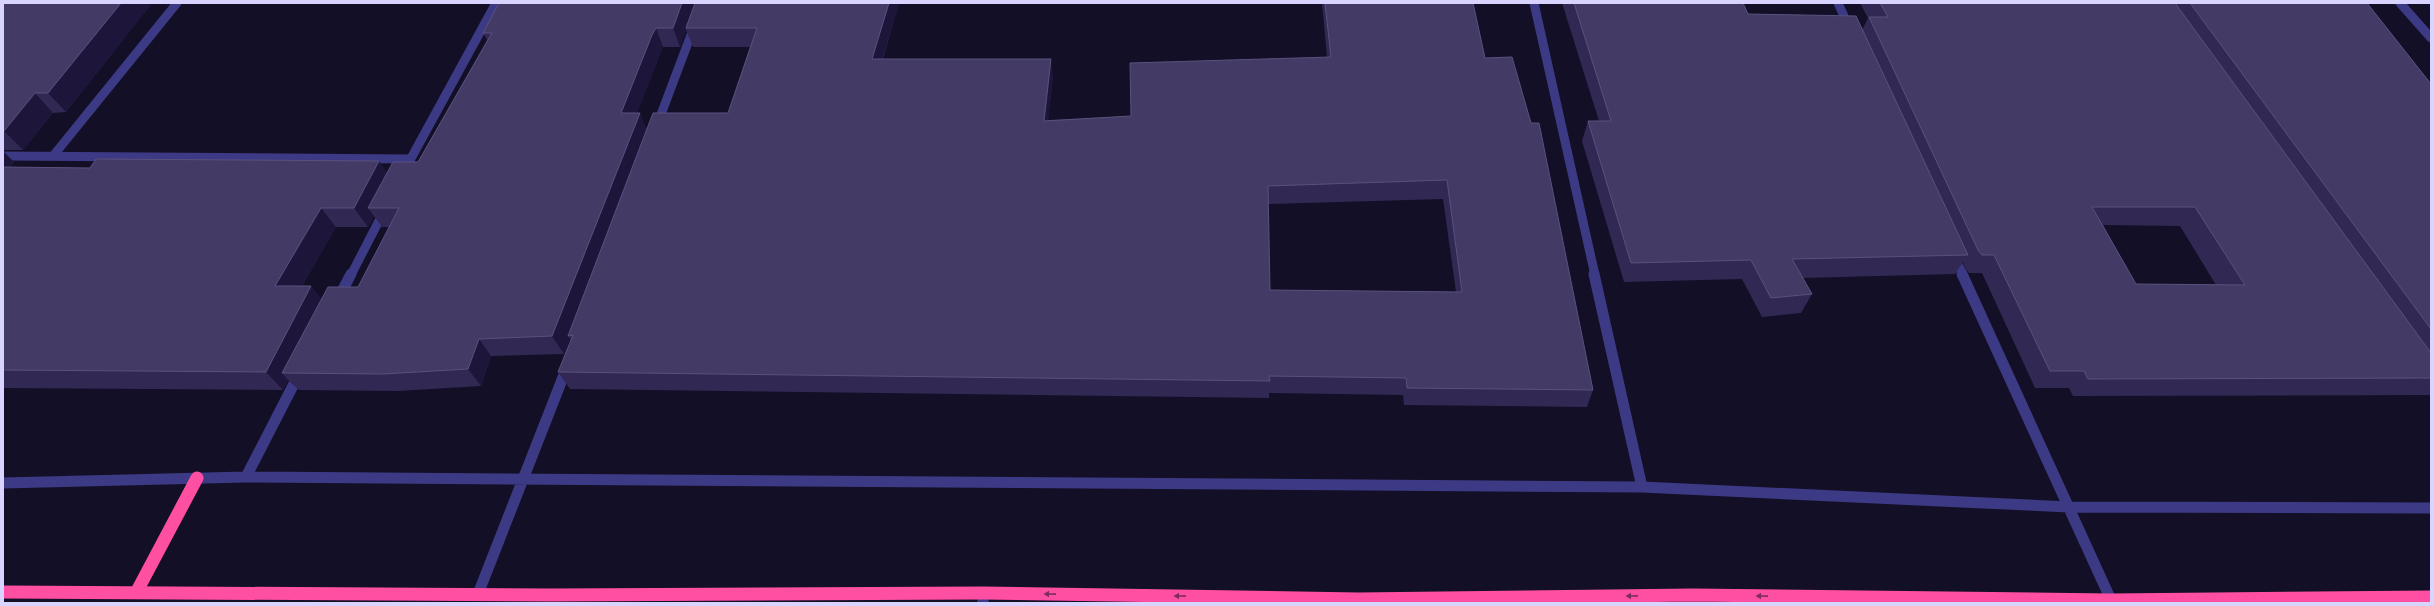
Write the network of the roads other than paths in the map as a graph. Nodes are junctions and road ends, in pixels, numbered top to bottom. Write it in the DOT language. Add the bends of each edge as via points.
graph roads {
  1 [pos="177,3"];
  2 [pos="496,3"];
  3 [pos="703,3"];
  4 [pos="1534,3"];
  5 [pos="1838,3"];
  6 [pos="2400,3"];
  7 [pos="2431,38"];
  8 [pos="1855,39"];
  9 [pos="653,137"];
  10 [pos="3,156"];
  11 [pos="53,156"];
  12 [pos="410,159"];
  13 [pos="400,180"];
  14 [pos="388,201"];
  15 [pos="1950,248"];
  16 [pos="334,307"];
  17 [pos="572,353"];
  18 [pos="304,364"];
  19 [pos="246,477"];
  20 [pos="197,478"];
  21 [pos="524,480"];
  22 [pos="3,483"];
  23 [pos="1642,487"];
  24 [pos="2069,506"];
  25 [pos="2431,508"];
  26 [pos="3,592"];
  27 [pos="136,593"];
  28 [pos="478,594"];
  29 [pos="2431,597"];
  30 [pos="983,598"];
  31 [pos="2111,600"];
  1 -- 11 [label="street"];
  2 -- 12 [label="street"];
  3 -- 9 [label="street"];
  4 -- 23 [label="street"];
  5 -- 8 [label="street"];
  6 -- 7 [label="street"];
  10 -- 11 [label="street"];
  11 -- 12 [label="street"];
  12 -- 13 [label="street"];
  14 -- 16 [label="street"];
  15 -- 24 [label="street"];
  17 -- 21 [label="street"];
  18 -- 19 [label="street"];
  19 -- 20 [label="street"];
  19 -- 21 [label="street"];
  20 -- 22 [label="street"];
  20 -- 27 [label="highway"];
  21 -- 23 [label="street"];
  21 -- 28 [label="street"];
  23 -- 24 [label="street"];
  24 -- 25 [label="street"];
  24 -- 31 [label="street"];
  26 -- 27 [label="highway"];
  27 -- 28 [label="highway"];
  28 -- 30 [label="highway"];
  29 -- 31 [label="highway"];
  31 -- 30 [label="highway, one-way" via="1693,595 1358,599"];
}
